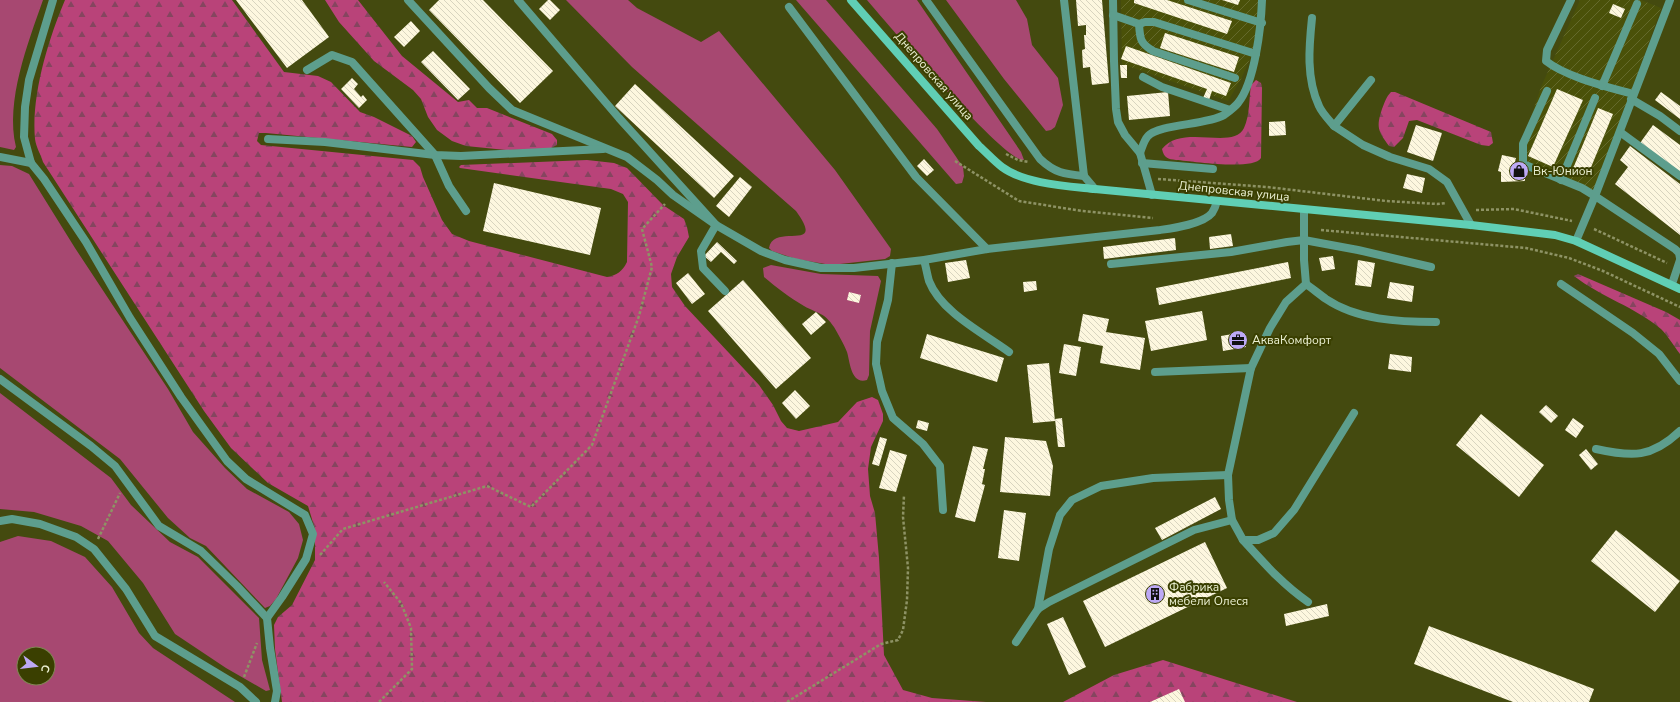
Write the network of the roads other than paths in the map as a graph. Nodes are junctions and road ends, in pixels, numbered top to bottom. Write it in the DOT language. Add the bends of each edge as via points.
graph roads {
  1 [pos="53,0"];
  2 [pos="408,0"];
  3 [pos="518,0"];
  4 [pos="851,0"];
  5 [pos="926,0"];
  6 [pos="1064,0"];
  7 [pos="1113,0"];
  8 [pos="1188,0"];
  9 [pos="1262,0"];
  10 [pos="1571,0"];
  11 [pos="1670,0"];
  12 [pos="1637,4"];
  13 [pos="789,7"];
  14 [pos="1113,15"];
  15 [pos="1312,18"];
  16 [pos="1262,23"];
  17 [pos="1139,24"];
  18 [pos="1256,54"];
  19 [pos="307,70"];
  20 [pos="1142,77"];
  21 [pos="1235,78"];
  22 [pos="1371,80"];
  23 [pos="1602,86"];
  24 [pos="1547,91"];
  25 [pos="1632,97"];
  26 [pos="1595,98"];
  27 [pos="1230,110"];
  28 [pos="1334,126"];
  29 [pos="1680,131"];
  30 [pos="1620,132"];
  31 [pos="268,139"];
  32 [pos="606,149"];
  33 [pos="1140,153"];
  34 [pos="435,155"];
  35 [pos="0,157"];
  36 [pos="31,163"];
  37 [pos="1142,163"];
  38 [pos="1213,169"];
  39 [pos="1084,176"];
  40 [pos="1680,176"];
  41 [pos="1561,180"];
  42 [pos="1095,189"];
  43 [pos="1152,195"];
  44 [pos="1595,196"];
  45 [pos="1217,201"];
  46 [pos="1304,210"];
  47 [pos="466,211"];
  48 [pos="716,224"];
  49 [pos="1471,225"];
  50 [pos="1304,240"];
  51 [pos="1576,241"];
  52 [pos="987,248"];
  53 [pos="1680,259"];
  54 [pos="924,260"];
  55 [pos="892,263"];
  56 [pos="1111,264"];
  57 [pos="1431,267"];
  58 [pos="1306,284"];
  59 [pos="1561,284"];
  60 [pos="1672,284"];
  61 [pos="1680,289"];
  62 [pos="725,291"];
  63 [pos="1436,322"];
  64 [pos="1009,352"];
  65 [pos="1251,368"];
  66 [pos="1155,372"];
  67 [pos="0,380"];
  68 [pos="1680,381"];
  69 [pos="1354,413"];
  70 [pos="1680,431"];
  71 [pos="1596,449"];
  72 [pos="1228,475"];
  73 [pos="943,510"];
  74 [pos="1232,520"];
  75 [pos="0,521"];
  76 [pos="1243,540"];
  77 [pos="1308,602"];
  78 [pos="1038,609"];
  79 [pos="267,618"];
  80 [pos="1016,642"];
  81 [pos="256,702"];
  82 [pos="275,702"];
  1 -- 36 [label="lane" via="25,107 24,137"];
  2 -- 32 [label="lane" via="512,110"];
  3 -- 48 [label="lane" via="619,118"];
  4 -- 42 [label="main road, Днепровская улица" via="979,146 1003,167 1035,181"];
  5 -- 39 [label="lane" via="1040,159 1060,173"];
  6 -- 39 [label="lane"];
  7 -- 14 [label="lane"];
  8 -- 16 [label="lane"];
  9 -- 16 [label="lane"];
  10 -- 23 [label="lane" via="1547,50 1546,62"];
  11 -- 25 [label="lane"];
  12 -- 23 [label="lane"];
  13 -- 52 [label="lane" via="916,177"];
  14 -- 17 [label="lane"];
  14 -- 33 [label="lane" via="1118,122"];
  15 -- 28 [label="lane" via="1308,58 1312,82 1319,107"];
  16 -- 18 [label="lane"];
  17 -- 18 [label="lane" via="1154,22"];
  17 -- 21 [label="lane" via="1140,38 1144,46"];
  18 -- 27 [label="lane" via="1248,84 1238,103"];
  19 -- 34 [label="lane" via="332,55 352,62"];
  20 -- 27 [label="lane" via="1162,87"];
  22 -- 28 [label="lane"];
  23 -- 25 [label="lane"];
  24 -- 41 [label="lane" via="1523,144 1523,164"];
  25 -- 29 [label="lane"];
  25 -- 30 [label="lane"];
  26 -- 41 [label="lane"];
  27 -- 33 [label="lane" via="1217,118 1156,132 1148,136"];
  28 -- 49 [label="lane" via="1363,145 1390,157 1429,169 1447,182"];
  30 -- 40 [label="lane"];
  30 -- 44 [label="lane"];
  31 -- 34 [label="lane" via="325,142"];
  32 -- 34 [label="lane"];
  32 -- 48 [label="lane" via="627,158 673,195"];
  33 -- 37 [label="lane"];
  34 -- 47 [label="lane"];
  35 -- 36 [label="lane"];
  36 -- 79 [label="lane" via="86,242 130,318 181,397 227,461 246,479 305,515 312,534 306,559"];
  37 -- 38 [label="lane"];
  37 -- 43 [label="lane"];
  39 -- 42 [label="lane"];
  41 -- 44 [label="lane"];
  42 -- 43 [label="main road, Днепровская улица"];
  43 -- 45 [label="main road, Днепровская улица"];
  44 -- 51 [label="lane"];
  44 -- 53 [label="lane" via="1675,249"];
  45 -- 46 [label="main road, Днепровская улица"];
  45 -- 52 [label="lane" via="1206,218 1176,227"];
  46 -- 49 [label="main road, Днепровская улица"];
  46 -- 50 [label="lane"];
  48 -- 55 [label="lane" via="761,251 785,260 821,268 854,268"];
  48 -- 62 [label="lane" via="701,251 703,268"];
  49 -- 51 [label="main road, Днепровская улица" via="1530,231"];
  50 -- 56 [label="lane" via="1231,252"];
  50 -- 57 [label="lane" via="1352,248"];
  50 -- 58 [label="lane"];
  51 -- 60 [label="main road, Днепровская улица"];
  52 -- 54 [label="lane"];
  53 -- 60 [label="lane"];
  54 -- 55 [label="lane"];
  54 -- 64 [label="lane" via="929,281 946,306"];
  55 -- 73 [label="lane" via="888,300 877,342 876,364 882,391 893,418 923,444 940,466"];
  58 -- 63 [label="lane" via="1327,300 1365,315 1404,322"];
  58 -- 65 [label="lane" via="1286,302"];
  59 -- 68 [label="lane" via="1659,354"];
  60 -- 61 [label="main road, Днепровская улица"];
  65 -- 66 [label="lane"];
  65 -- 72 [label="lane"];
  67 -- 79 [label="lane" via="115,466 159,526 201,551"];
  69 -- 76 [label="lane" via="1294,510 1274,533 1258,540"];
  70 -- 71 [label="lane" via="1668,442 1639,454 1618,454"];
  72 -- 74 [label="lane"];
  72 -- 78 [label="lane" via="1153,478 1101,486 1072,500 1060,515 1049,548"];
  74 -- 76 [label="lane"];
  74 -- 78 [label="lane" via="1194,530"];
  75 -- 81 [label="lane" via="12,519 40,524 76,536 94,549 126,589 155,636 240,687"];
  76 -- 77 [label="lane" via="1276,577"];
  78 -- 80 [label="lane"];
  79 -- 82 [label="lane" via="277,691"];
}
